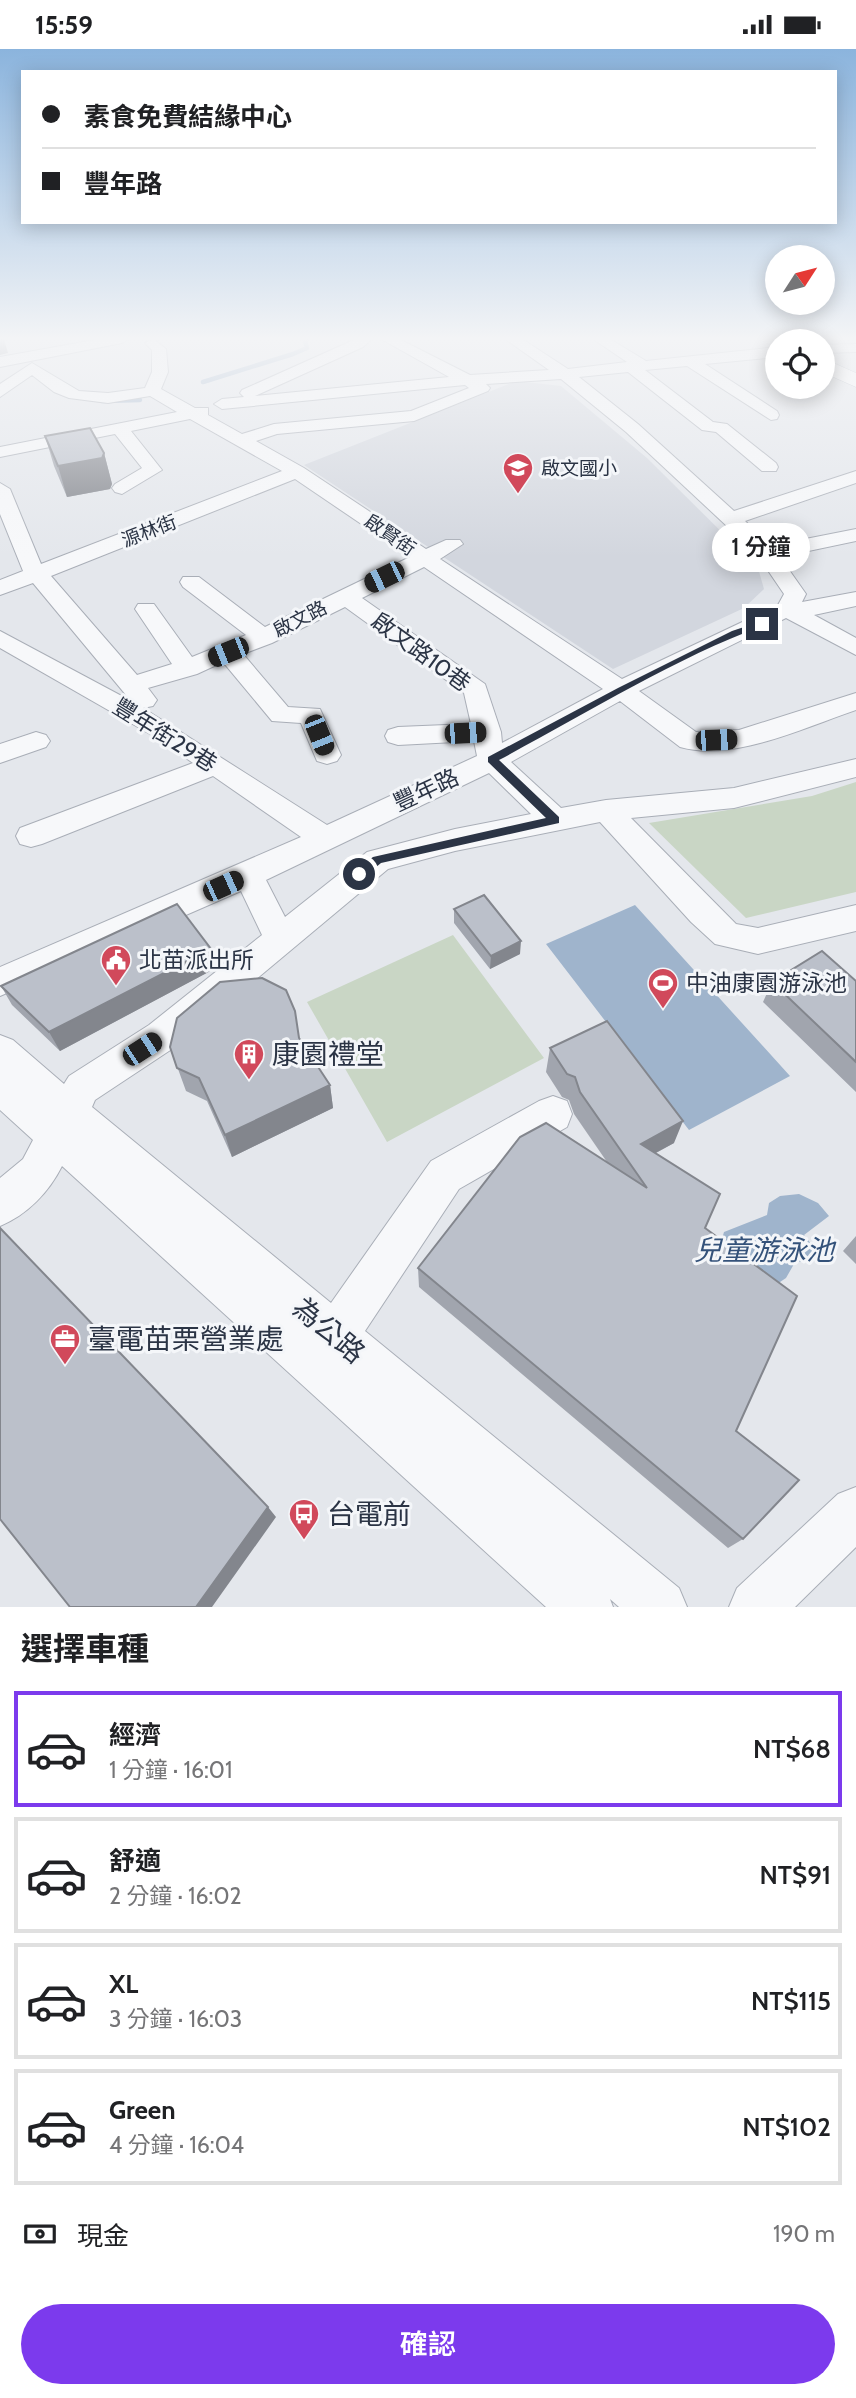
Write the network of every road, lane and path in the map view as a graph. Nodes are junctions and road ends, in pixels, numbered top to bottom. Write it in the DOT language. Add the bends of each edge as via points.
graph roads {
  1 [pos="187,412"];
  2 [pos="204,412"];
  3 [pos="424,412"];
  4 [pos="614,412"];
  5 [pos="691,412"];
  6 [pos="767,412"];
  7 [pos="771,415"];
  8 [pos="194,416"];
  9 [pos="708,426"];
  10 [pos="121,430"];
  11 [pos="638,430"];
  12 [pos="240,441"];
  13 [pos="0,452"];
  14 [pos="769,467"];
  15 [pos="297,472"];
  16 [pos="856,477"];
  17 [pos="122,488"];
  18 [pos="0,489"];
  19 [pos="731,519"];
  20 [pos="856,535"];
  21 [pos="453,544"];
  22 [pos="764,553"];
  23 [pos="424,558"];
  24 [pos="36,574"];
  25 [pos="191,582"];
  26 [pos="0,588"];
  27 [pos="344,596"];
  28 [pos="856,599"];
  29 [pos="146,609"];
  30 [pos="787,609"];
  31 [pos="0,638"];
  32 [pos="264,638"];
  33 [pos="856,648"];
  34 [pos="228,652"];
  35 [pos="188,669"];
  36 [pos="133,685"];
  37 [pos="621,690"];
  38 [pos="856,701"];
  39 [pos="166,732"];
  40 [pos="398,736"];
  41 [pos="36,741"];
  42 [pos="490,746"];
  43 [pos="0,754"];
  44 [pos="327,755"];
  45 [pos="215,765"];
  46 [pos="856,768"];
  47 [pos="606,810"];
  48 [pos="555,820"];
  49 [pos="31,836"];
  50 [pos="326,839"];
  51 [pos="248,875"];
  52 [pos="856,918"];
  53 [pos="280,938"];
  54 [pos="0,982"];
  55 [pos="0,1051"];
  56 [pos="0,1086"];
  57 [pos="553,1114"];
  58 [pos="62,1125"];
  59 [pos="0,1205"];
  60 [pos="325,1351"];
  61 [pos="856,1512"];
  62 [pos="586,1607"];
  63 [pos="660,1607"];
  64 [pos="756,1607"];
  1 -- 8 [label="street, 啟賢街"];
  2 -- 8 [label="street"];
  3 -- 12 [label="street" via="274,429"];
  4 -- 11 [label="street"];
  5 -- 9 [label="street"];
  6 -- 7 [label="street"];
  8 -- 10 [label="street"];
  8 -- 12 [label="street, 啟賢街"];
  9 -- 11 [label="street"];
  9 -- 14 [label="street" via="722,428"];
  10 -- 13 [label="street"];
  10 -- 17 [label="street" via="153,470"];
  11 -- 19 [label="street"];
  12 -- 15 [label="street, 啟賢街"];
  15 -- 23 [label="street, 啟賢街"];
  15 -- 24 [label="street, 源林街"];
  16 -- 19 [label="street"];
  18 -- 24 [label="street"];
  19 -- 22 [label="street"];
  20 -- 22 [label="street"];
  21 -- 23 [label="street, 啟文路"];
  22 -- 30 [label="street" via="794,594"];
  23 -- 27 [label="street, 啟文路"];
  23 -- 37 [label="street, 啟賢街"];
  24 -- 26 [label="street, 源林街"];
  24 -- 36 [label="street"];
  25 -- 32 [label="street"];
  27 -- 32 [label="street, 啟文路"];
  27 -- 42 [label="street, 啟文路10巷" via="476,690"];
  28 -- 30 [label="street"];
  29 -- 35 [label="street"];
  30 -- 33 [label="street"];
  30 -- 37 [label="street, 豐年路"];
  31 -- 39 [label="street, 豐年街29巷"];
  32 -- 34 [label="street, 啟文路"];
  34 -- 35 [label="street, 啟文路"];
  34 -- 44 [label="street" via="281,715 311,715"];
  35 -- 36 [label="street, 啟文路"];
  36 -- 39 [label="street"];
  37 -- 38 [label="street, 啟賢街" via="690,741 741,739"];
  37 -- 42 [label="street, 豐年路"];
  39 -- 45 [label="street, 豐年街29巷"];
  40 -- 42 [label="street"];
  41 -- 43 [label="street"];
  42 -- 48 [label="street"];
  42 -- 50 [label="street, 豐年路"];
  45 -- 49 [label="lane"];
  45 -- 50 [label="street, 豐年街29巷"];
  46 -- 47 [label="street" via="734,798"];
  47 -- 48 [label="street"];
  47 -- 52 [label="street" via="727,935 758,941"];
  48 -- 53 [label="street" via="378,860"];
  50 -- 51 [label="street, 豐年路"];
  51 -- 53 [label="street"];
  51 -- 54 [label="street, 豐年路"];
  53 -- 58 [label="street" via="162,1036 82,1088"];
  55 -- 58 [label="street, 為公路"];
  56 -- 58 [label="street, 為公路"];
  57 -- 60 [label="street" via="445,1175"];
  58 -- 59 [label="street" via="37,1173"];
  58 -- 60 [label="street, 為公路"];
  60 -- 62 [label="street, 為公路"];
  60 -- 63 [label="street, 為公路"];
  61 -- 64 [label="street"];
}
